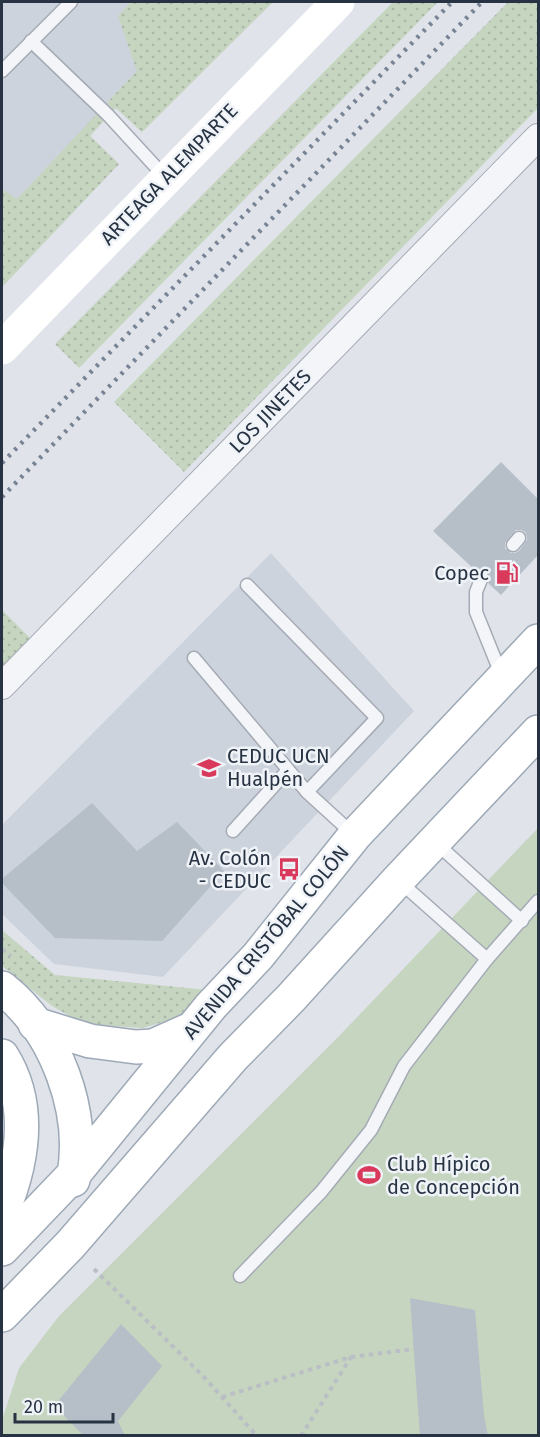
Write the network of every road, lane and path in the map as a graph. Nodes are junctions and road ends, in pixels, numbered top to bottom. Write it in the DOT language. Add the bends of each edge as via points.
graph roads {
  1 [pos="71,2"];
  2 [pos="338,2"];
  3 [pos="31,41"];
  4 [pos="2,71"];
  5 [pos="538,137"];
  6 [pos="165,178"];
  7 [pos="2,348"];
  8 [pos="482,577"];
  9 [pos="247,585"];
  10 [pos="538,641"];
  11 [pos="194,658"];
  12 [pos="503,679"];
  13 [pos="2,686"];
  14 [pos="538,732"];
  15 [pos="288,770"];
  16 [pos="307,792"];
  17 [pos="233,831"];
  18 [pos="355,835"];
  19 [pos="434,842"];
  20 [pos="398,880"];
  21 [pos="538,901"];
  22 [pos="522,921"];
  23 [pos="486,959"];
  24 [pos="2,988"];
  25 [pos="35,1024"];
  26 [pos="191,1029"];
  27 [pos="2,1056"];
  28 [pos="74,1174"];
  29 [pos="2,1213"];
  30 [pos="70,1245"];
  31 [pos="2,1249"];
  32 [pos="40,1274"];
  33 [pos="240,1276"];
  34 [pos="2,1315"];
  35 [pos="414,1349"];
  36 [pos="351,1357"];
  37 [pos="222,1397"];
  38 [pos="257,1436"];
  39 [pos="301,1436"];
  1 -- 3 [label="lane"];
  2 -- 6 [label="main road, ARTEAGA ALEMPARTE"];
  3 -- 4 [label="lane"];
  3 -- 6 [label="lane" via="108,115"];
  5 -- 13 [label="street, LOS JINETES"];
  6 -- 7 [label="main road, ARTEAGA ALEMPARTE"];
  8 -- 12 [label="lane" via="476,592 476,612"];
  9 -- 16 [label="lane" via="377,718"];
  10 -- 12 [label="main road, AVENIDA CRISTÓBAL COLÓN"];
  11 -- 15 [label="lane"];
  12 -- 18 [label="main road, AVENIDA CRISTÓBAL COLÓN"];
  14 -- 19 [label="main road"];
  15 -- 16 [label="lane"];
  15 -- 17 [label="lane"];
  16 -- 18 [label="lane"];
  18 -- 26 [label="main road, AVENIDA CRISTÓBAL COLÓN" via="258,956"];
  19 -- 20 [label="main road"];
  19 -- 22 [label="lane"];
  20 -- 23 [label="lane"];
  20 -- 30 [label="main road" via="233,1058"];
  21 -- 22 [label="lane"];
  22 -- 23 [label="lane"];
  23 -- 33 [label="lane" via="404,1066 371,1130 321,1192"];
  24 -- 25 [label="main road"];
  25 -- 26 [label="main road" via="90,1041 136,1047 153,1046"];
  25 -- 28 [label="main road" via="51,1047 70,1099 75,1126"];
  26 -- 28 [label="main road, AVENIDA CRISTÓBAL COLÓN"];
  27 -- 29 [label="main road" via="19,1099 22,1121 17,1168"];
  28 -- 31 [label="main road, AVENIDA CRISTÓBAL COLÓN"];
  28 -- 32 [label="main road" via="64,1216"];
  30 -- 32 [label="main road"];
  30 -- 37 [label="path"];
  32 -- 34 [label="main road"];
  35 -- 36 [label="path"];
  36 -- 37 [label="path"];
  36 -- 39 [label="path"];
  37 -- 38 [label="path"];
}
